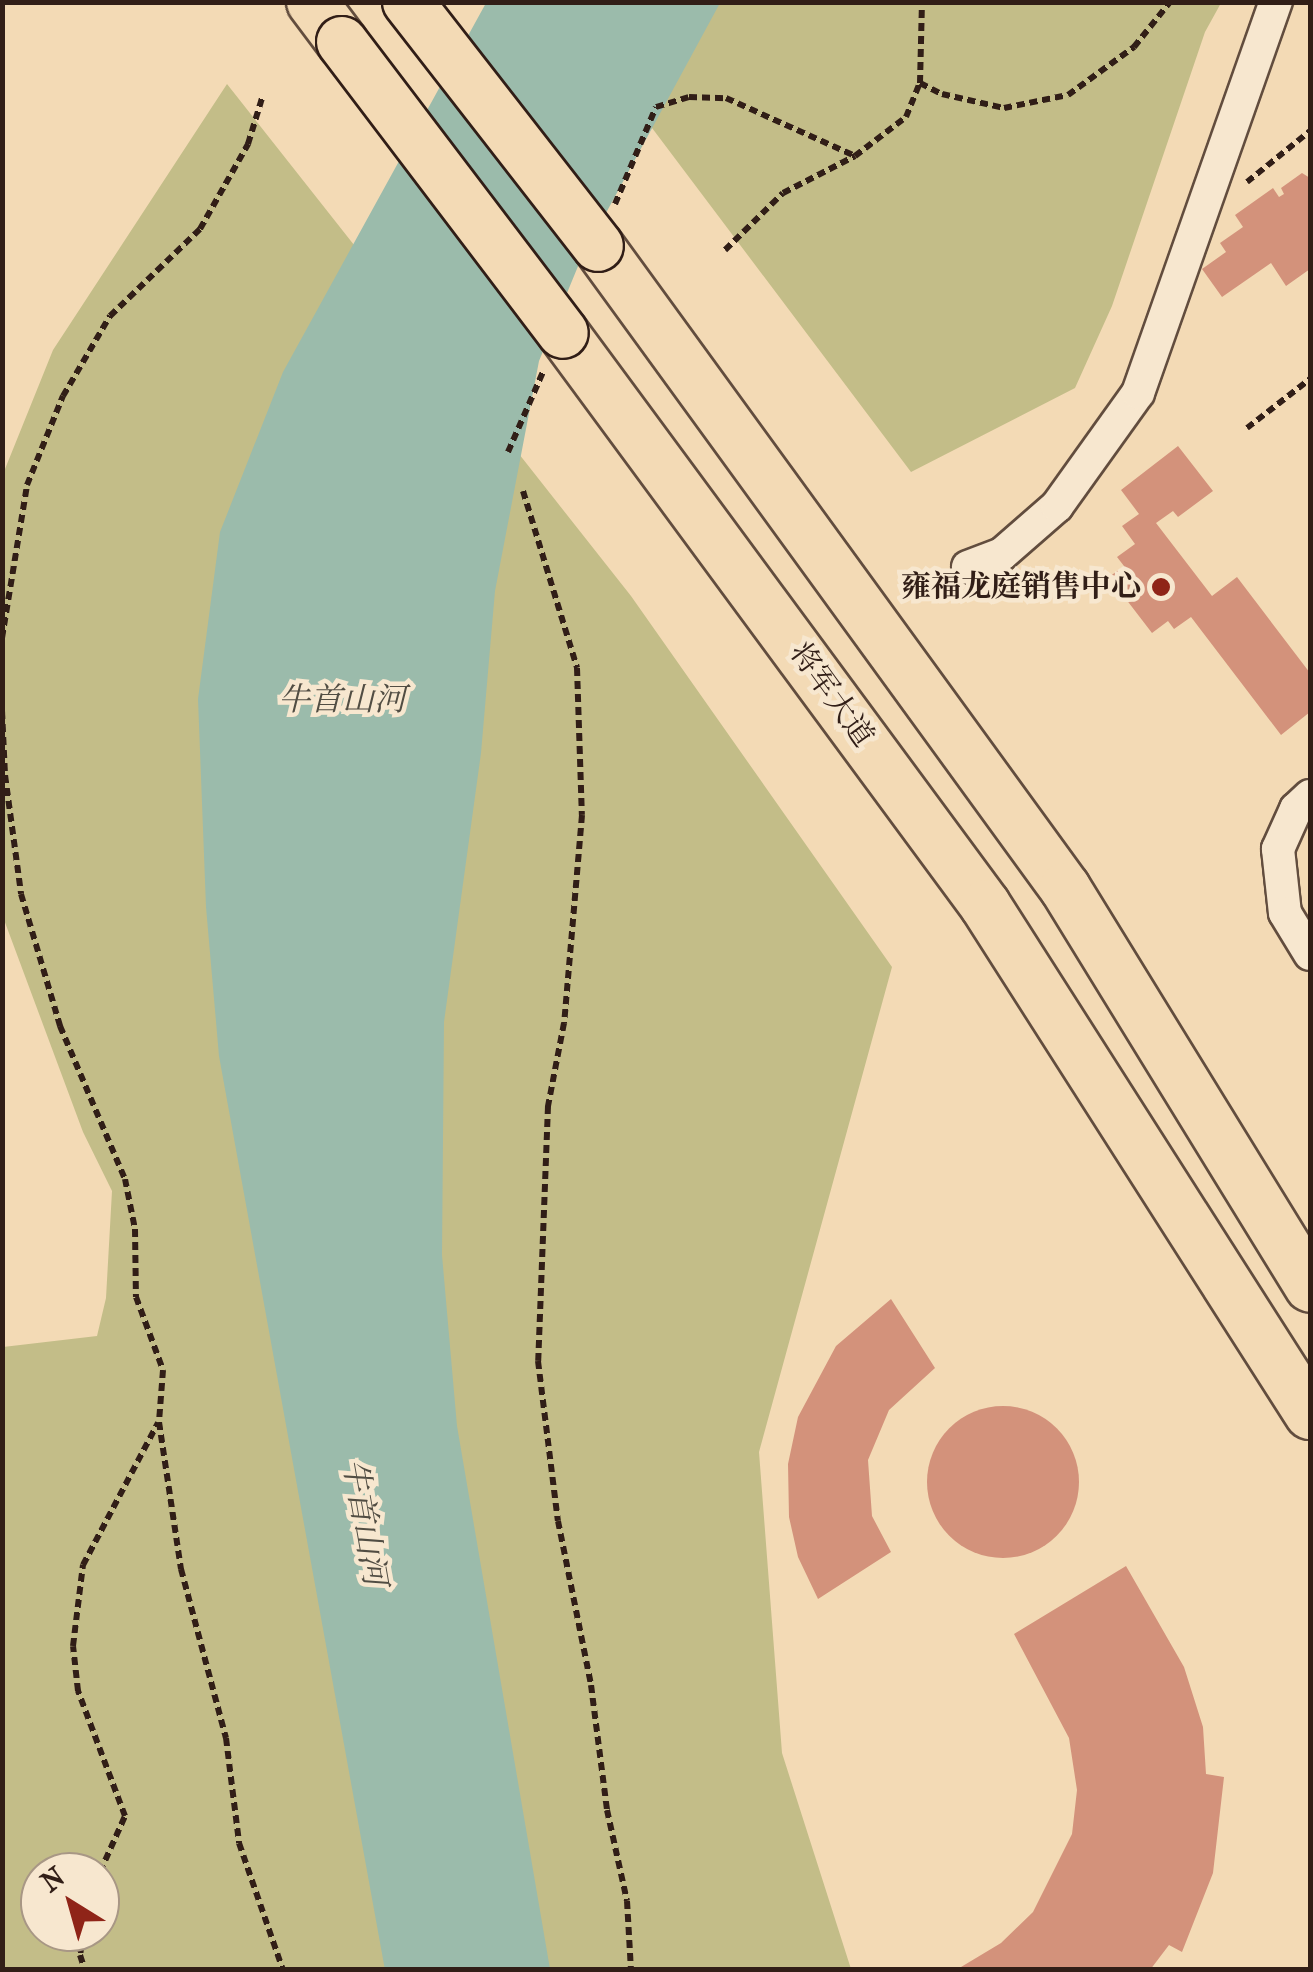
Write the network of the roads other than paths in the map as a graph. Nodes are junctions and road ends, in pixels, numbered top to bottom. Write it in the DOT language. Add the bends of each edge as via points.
graph roads {
  1 [pos="312,2"];
  2 [pos="408,2"];
  3 [pos="1276,2"];
  4 [pos="968,567"];
  5 [pos="1310,796"];
  6 [pos="1310,954"];
  7 [pos="1310,1288"];
  8 [pos="1310,1414"];
  1 -- 8 [label="main road, 将军大道, bridge" via="985,905"];
  2 -- 7 [label="main road, bridge" via="598,246 1065,888"];
  3 -- 4 [label="street" via="1138,393 1057,506 1002,554"];
  5 -- 6 [label="street" via="1296,809 1278,848 1285,913"];
}
